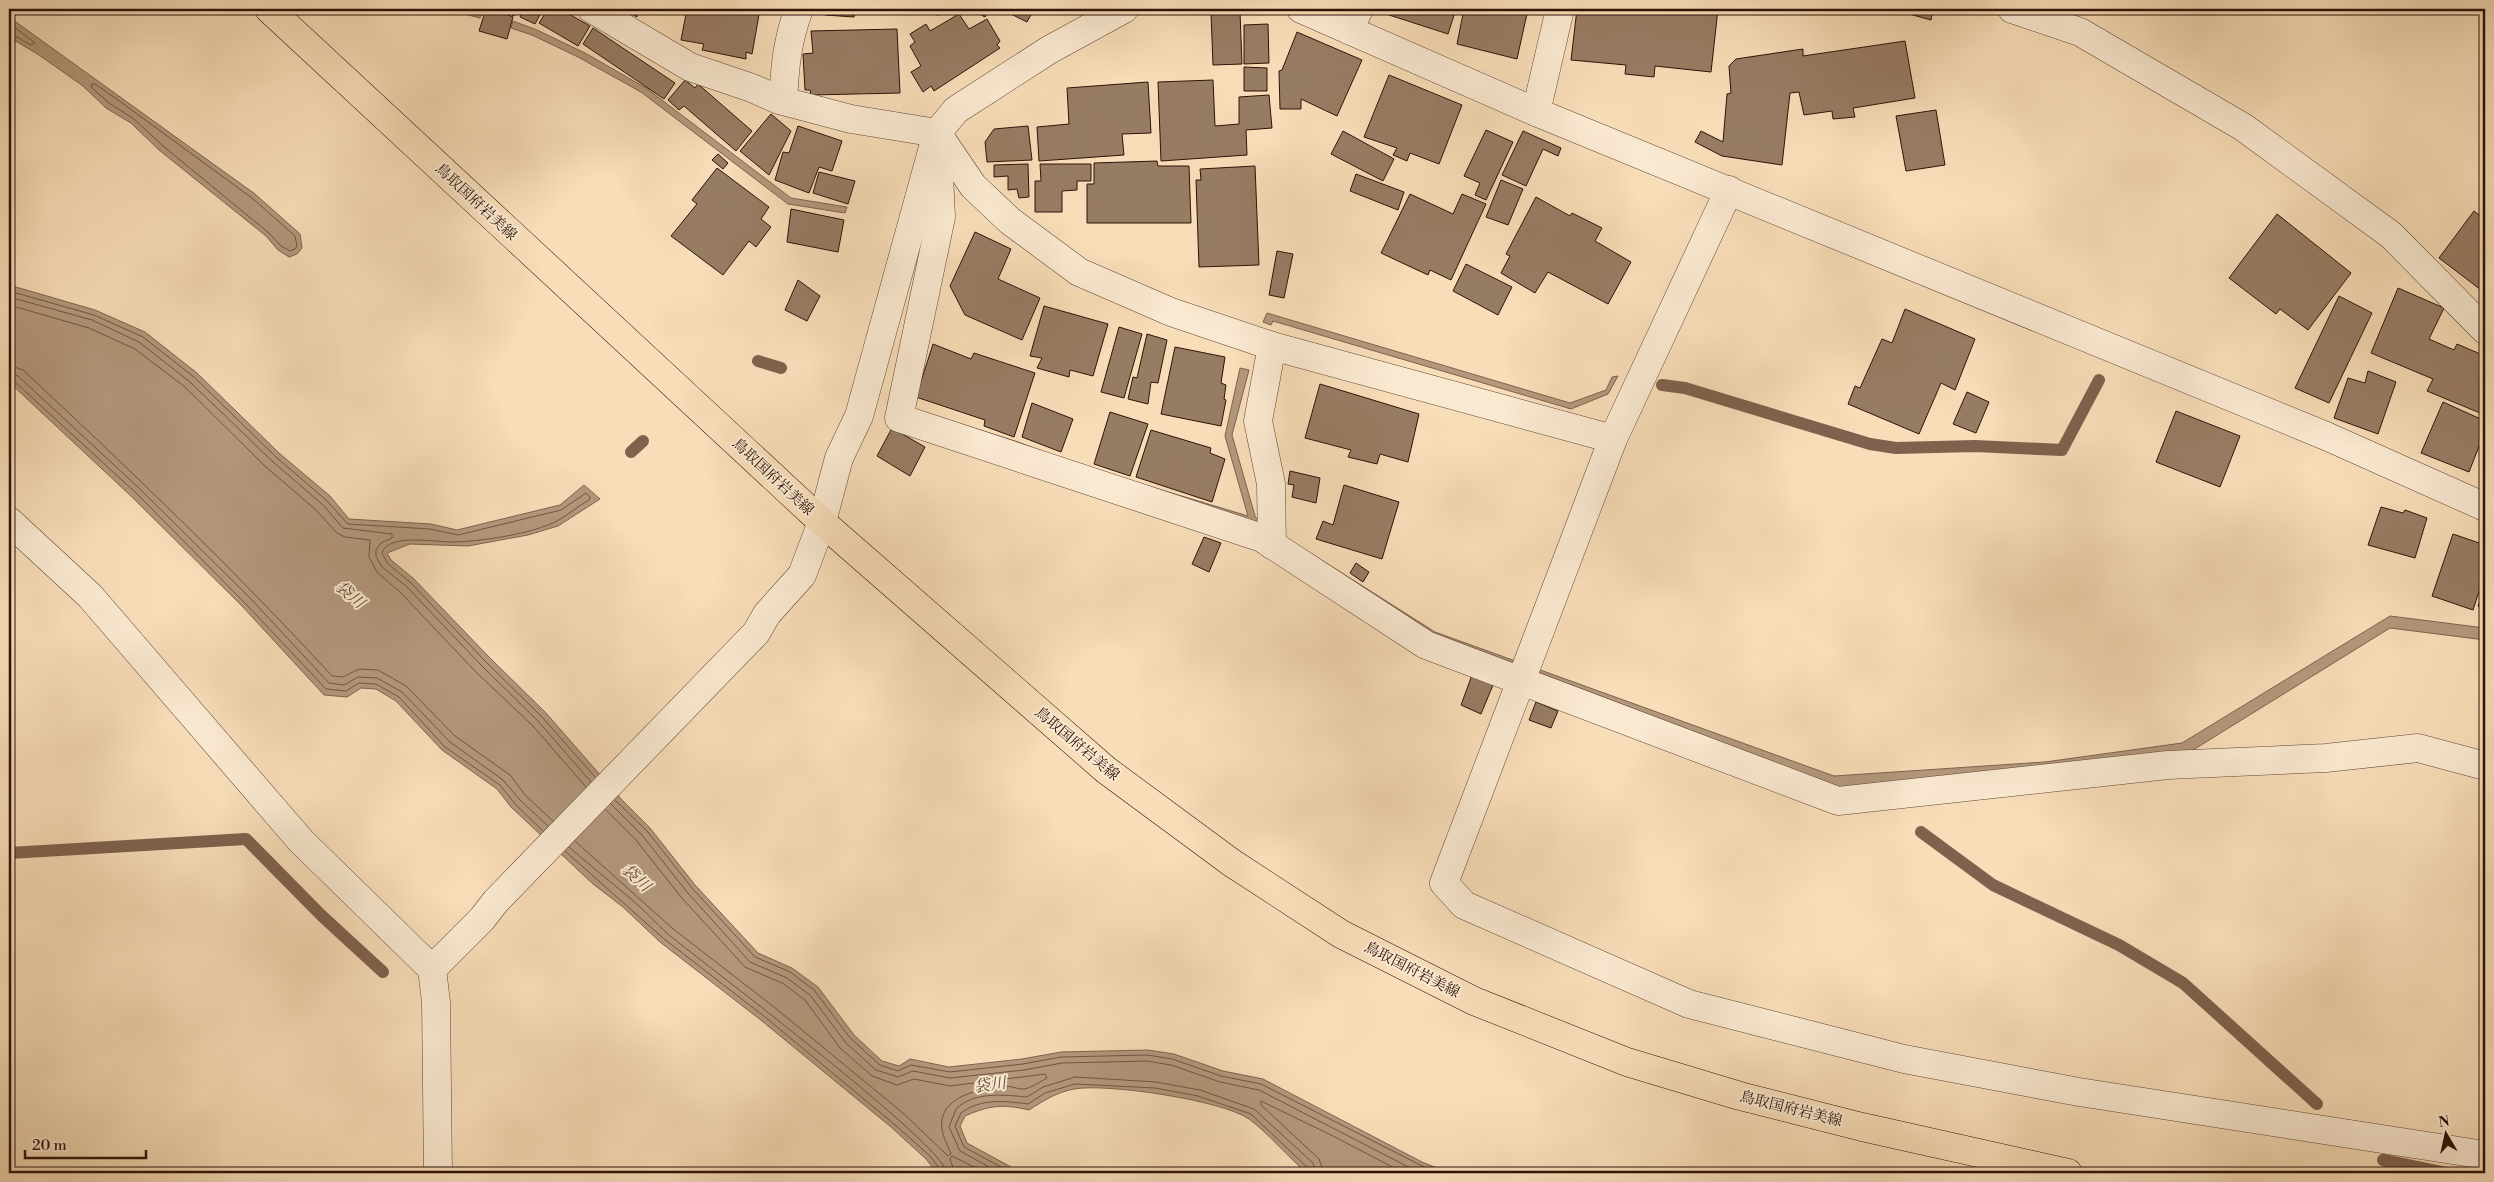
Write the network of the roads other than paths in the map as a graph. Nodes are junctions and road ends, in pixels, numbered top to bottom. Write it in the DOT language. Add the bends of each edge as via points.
graph roads {
  1 [pos="269,9"];
  2 [pos="592,9"];
  3 [pos="799,9"];
  4 [pos="1124,9"];
  5 [pos="1301,9"];
  6 [pos="1560,9"];
  7 [pos="2012,9"];
  8 [pos="1354,19"];
  9 [pos="783,100"];
  10 [pos="1536,112"];
  11 [pos="937,133"];
  12 [pos="1729,190"];
  13 [pos="2485,330"];
  14 [pos="1272,346"];
  15 [pos="1613,439"];
  16 [pos="2485,507"];
  17 [pos="9,521"];
  18 [pos="822,522"];
  19 [pos="1272,545"];
  20 [pos="1520,680"];
  21 [pos="2485,766"];
  22 [pos="432,969"];
  23 [pos="2485,1155"];
  24 [pos="438,1173"];
  25 [pos="2068,1173"];
  1 -- 18 [label="main road, 鳥取国府岩美線"];
  2 -- 9 [label="street" via="690,67"];
  3 -- 9 [label="street" via="790,33"];
  4 -- 11 [label="street" via="1049,50 956,110"];
  5 -- 8 [label="street"];
  6 -- 10 [label="street"];
  7 -- 13 [label="street" via="2080,32 2243,127 2391,235"];
  8 -- 10 [label="street"];
  9 -- 11 [label="street" via="851,120"];
  10 -- 12 [label="street"];
  11 -- 14 [label="street" via="973,186 1010,221 1080,272 1171,312"];
  11 -- 18 [label="street" via="859,416 838,458"];
  11 -- 19 [label="street" via="941,217 898,418 1262,538"];
  12 -- 15 [label="street"];
  12 -- 16 [label="street" via="2316,433"];
  14 -- 15 [label="street"];
  14 -- 19 [label="street" via="1258,421 1271,484"];
  15 -- 20 [label="street"];
  17 -- 22 [label="street" via="90,596 301,841"];
  18 -- 22 [label="street" via="802,575 767,614 756,633"];
  18 -- 25 [label="main road, 鳥取国府岩美線" via="1106,770 1232,863 1340,934 1474,1001 1627,1062 1740,1096 1862,1127"];
  19 -- 20 [label="street" via="1426,645"];
  20 -- 21 [label="street" via="1838,800 2168,765 2326,758 2418,748"];
  20 -- 23 [label="street" via="1444,883 1464,905 1689,1004 1904,1059 2079,1092"];
  22 -- 24 [label="street" via="436,1002"];
}
